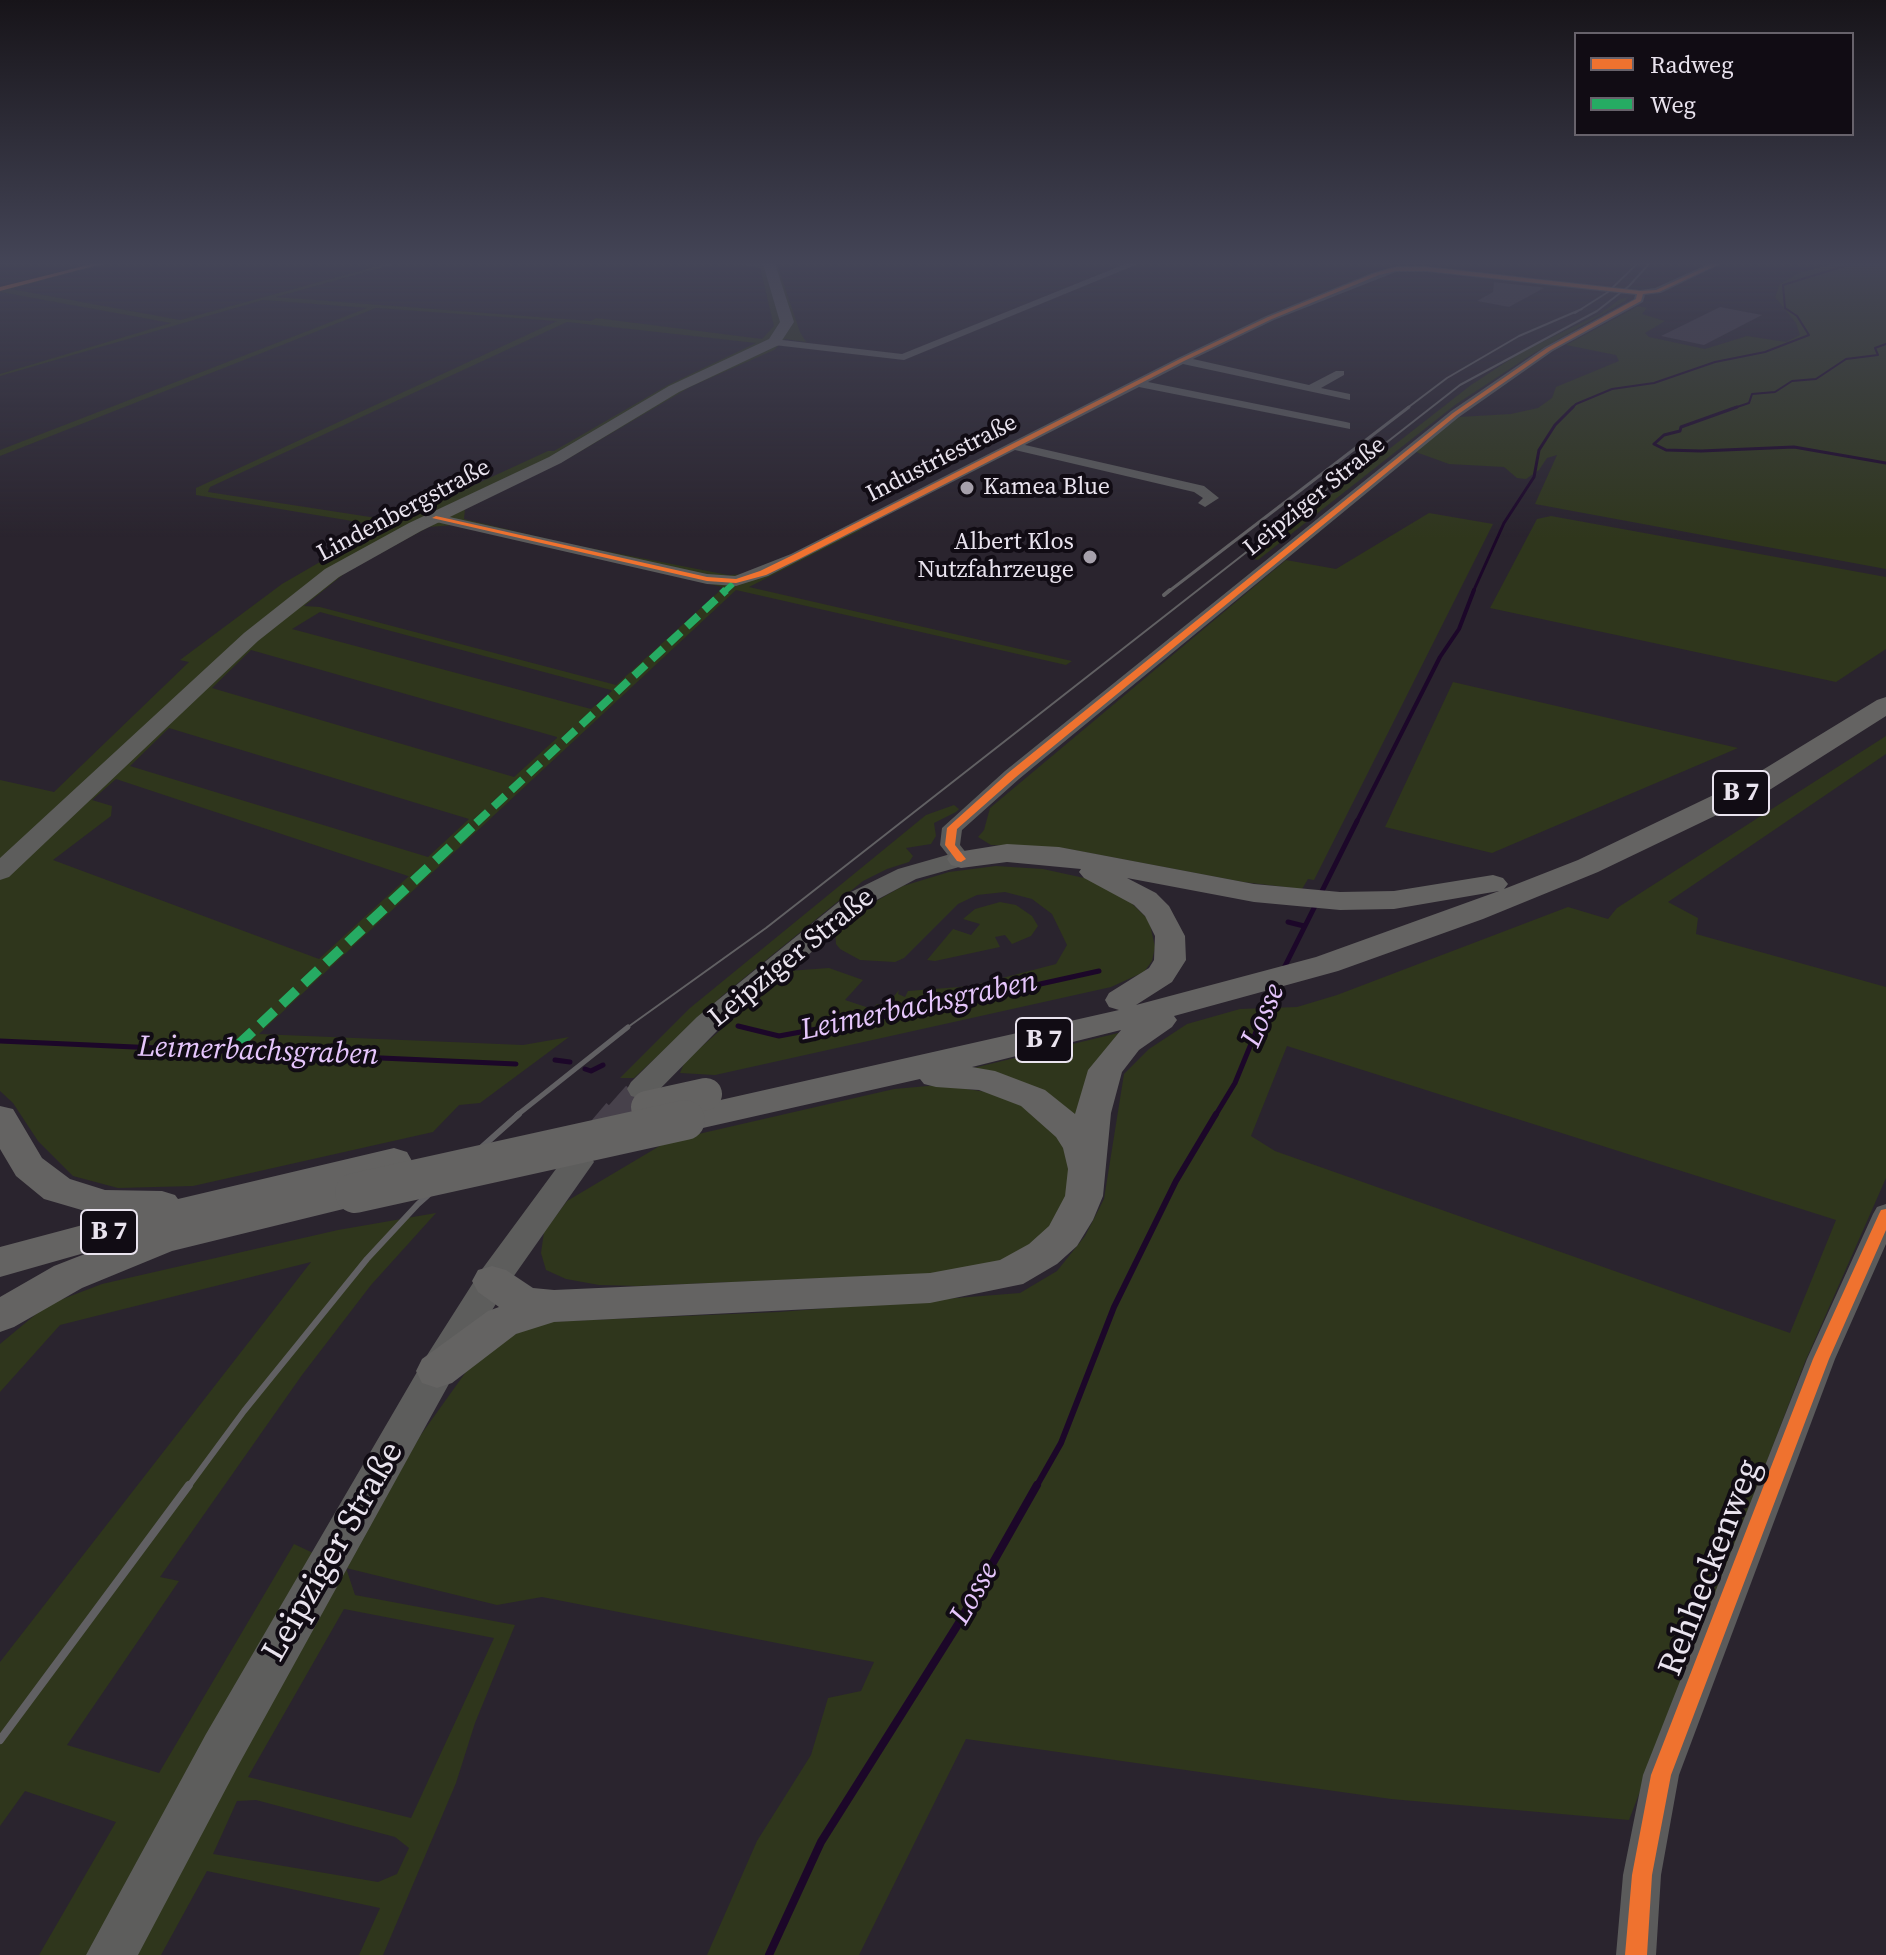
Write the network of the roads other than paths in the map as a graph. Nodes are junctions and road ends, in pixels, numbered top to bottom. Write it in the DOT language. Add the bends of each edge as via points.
graph roads {
  1 [pos="746,355"];
  2 [pos="874,355"];
  3 [pos="908,355"];
  4 [pos="1192,355"];
  5 [pos="1540,355"];
  6 [pos="1182,360"];
  7 [pos="1340,373"];
  8 [pos="1138,383"];
  9 [pos="1311,389"];
  10 [pos="1346,397"];
  11 [pos="1346,426"];
  12 [pos="1016,447"];
  13 [pos="1205,503"];
  14 [pos="436,518"];
  15 [pos="1886,680"];
  16 [pos="1886,705"];
  17 [pos="961,859"];
  18 [pos="0,872"];
  19 [pos="1493,884"];
  20 [pos="1333,951"];
  21 [pos="1239,983"];
  22 [pos="1121,1000"];
  23 [pos="865,1082"];
  24 [pos="642,1089"];
  25 [pos="695,1107"];
  26 [pos="1,1131"];
  27 [pos="578,1162"];
  28 [pos="1086,1176"];
  29 [pos="218,1202"];
  30 [pos="1886,1214"];
  31 [pos="163,1239"];
  32 [pos="0,1262"];
  33 [pos="492,1281"];
  34 [pos="0,1283"];
  35 [pos="619,1302"];
  36 [pos="554,1306"];
  37 [pos="0,1316"];
  38 [pos="437,1371"];
  39 [pos="111,1955"];
  40 [pos="1636,1955"];
  1 -- 14 [label="main road, Lindenbergstraße" via="674,389 563,456"];
  2 -- 3 [label="street"];
  4 -- 6 [label="street, Industriestraße"];
  5 -- 17 [label="street, Leipziger Straße" via="1443,423 969,811 952,828 949,840"];
  6 -- 8 [label="street, Industriestraße"];
  6 -- 9 [label="street"];
  7 -- 9 [label="street"];
  8 -- 11 [label="street"];
  8 -- 12 [label="street, Industriestraße"];
  9 -- 10 [label="street"];
  12 -- 13 [label="street, Industriestraße" via="1199,489 1212,498"];
  12 -- 14 [label="street, Industriestraße" via="763,573 736,581 707,579"];
  14 -- 18 [label="main road, Lindenbergstraße" via="355,559 280,611"];
  15 -- 19 [label="highway, B 7" via="1706,788"];
  16 -- 20 [label="highway, B 7" via="1761,783 1588,866 1472,913"];
  17 -- 19 [label="highway" via="1007,853 1059,856 1279,897 1353,902"];
  17 -- 22 [label="highway" via="1028,859 1076,866 1127,887 1151,904 1168,930 1170,960 1156,980"];
  17 -- 24 [label="main road, Leipziger Straße" via="907,874 860,898 707,1024"];
  19 -- 20 [label="highway, B 7"];
  20 -- 21 [label="highway, B 7"];
  21 -- 22 [label="highway, B 7"];
  21 -- 23 [label="highway, B 7" via="1078,1032"];
  21 -- 28 [label="highway" via="1152,1024 1114,1056 1097,1095"];
  22 -- 25 [label="highway, B 7"];
  23 -- 25 [label="highway, B 7"];
  23 -- 28 [label="highway" via="946,1076 983,1079 1017,1090 1069,1128 1081,1148"];
  25 -- 29 [label="highway, B 7, bridge" via="394,1161"];
  25 -- 31 [label="highway, B 7, bridge"];
  26 -- 29 [label="highway" via="36,1174 73,1196 130,1206"];
  27 -- 33 [label="main road, Leipziger Straße"];
  28 -- 35 [label="highway" via="1082,1204 1063,1236 1032,1262 998,1277 895,1290"];
  29 -- 32 [label="highway, B 7"];
  30 -- 40 [label="street, Rehheckenweg" via="1821,1359 1661,1775 1642,1875"];
  31 -- 34 [label="highway, B 7"];
  31 -- 37 [label="highway" via="68,1277"];
  33 -- 35 [label="highway"];
  33 -- 36 [label="highway" via="523,1301"];
  33 -- 38 [label="main road, Leipziger Straße"];
  35 -- 36 [label="highway"];
  36 -- 38 [label="highway" via="502,1322"];
  38 -- 39 [label="main road, Leipziger Straße"];
}
